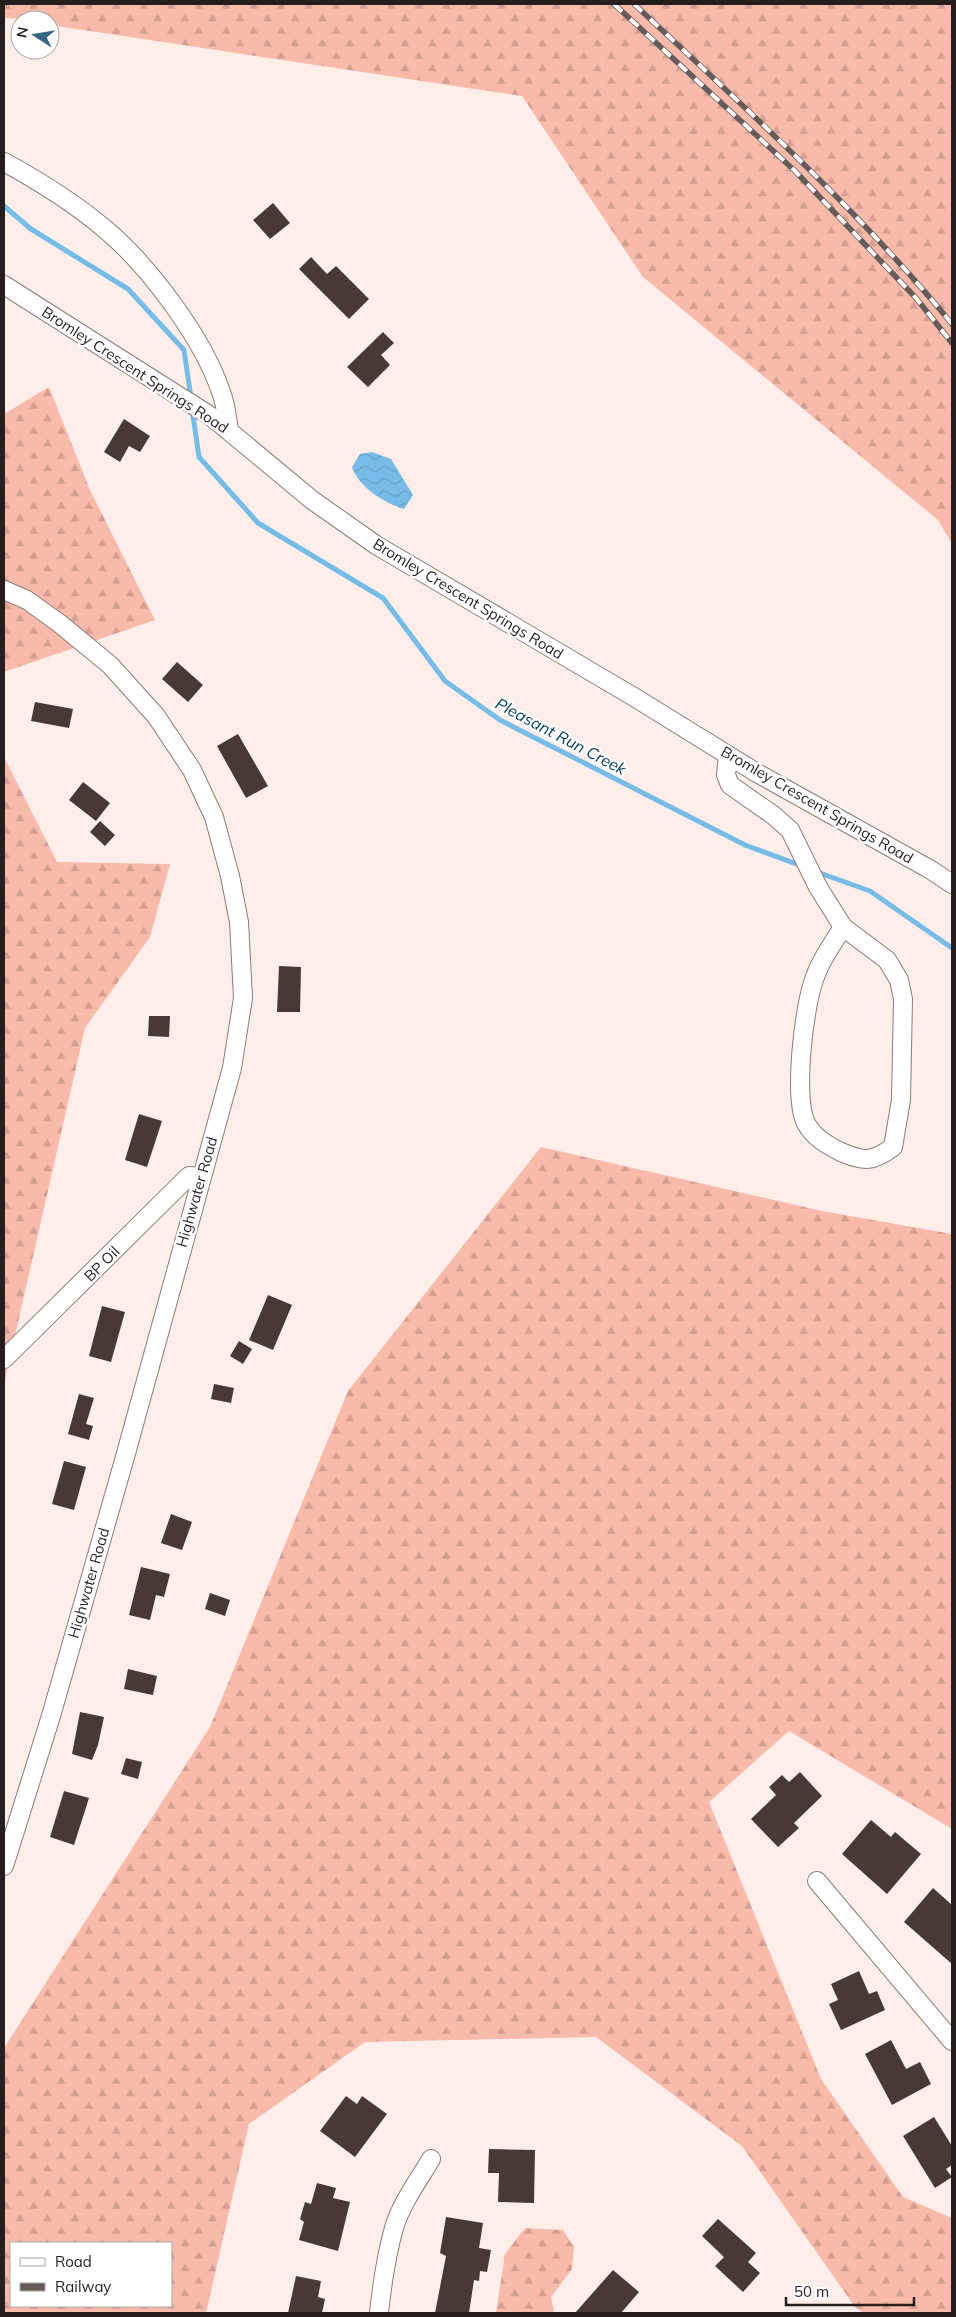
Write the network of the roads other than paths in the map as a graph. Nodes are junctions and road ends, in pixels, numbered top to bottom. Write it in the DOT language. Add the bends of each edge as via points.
graph roads {
  1 [pos="4,162"];
  2 [pos="4,285"];
  3 [pos="229,430"];
  4 [pos="4,590"];
  5 [pos="728,755"];
  6 [pos="952,884"];
  7 [pos="843,927"];
  8 [pos="202,1177"];
  9 [pos="4,1359"];
  10 [pos="4,1866"];
  11 [pos="817,1881"];
  12 [pos="952,2041"];
  13 [pos="431,2159"];
  14 [pos="379,2313"];
  1 -- 3 [label="street" via="75,205 107,230 156,282 197,340 222,393"];
  2 -- 3 [label="street, Bromley Crescent Springs Road"];
  3 -- 5 [label="street, Bromley Crescent Springs Road" via="312,500 376,545"];
  4 -- 8 [label="street, Highwater Road" via="27,600 59,623 110,664 140,696 192,770 214,817 239,922 243,998 232,1068"];
  5 -- 6 [label="street, Bromley Crescent Springs Road"];
  5 -- 7 [label="street" via="726,775 730,785 790,830 818,887"];
  7 -- 7 [label="street" via="815,976 808,1001 802,1032 802,1108 805,1122 813,1134 833,1148 864,1159 878,1158 893,1147 901,1100 903,999 899,980 887,960"];
  8 -- 9 [label="street, BP Oil" via="188,1176"];
  8 -- 10 [label="street, Highwater Road" via="54,1707"];
  11 -- 12 [label="street"];
  13 -- 14 [label="street" via="394,2228"];
}
